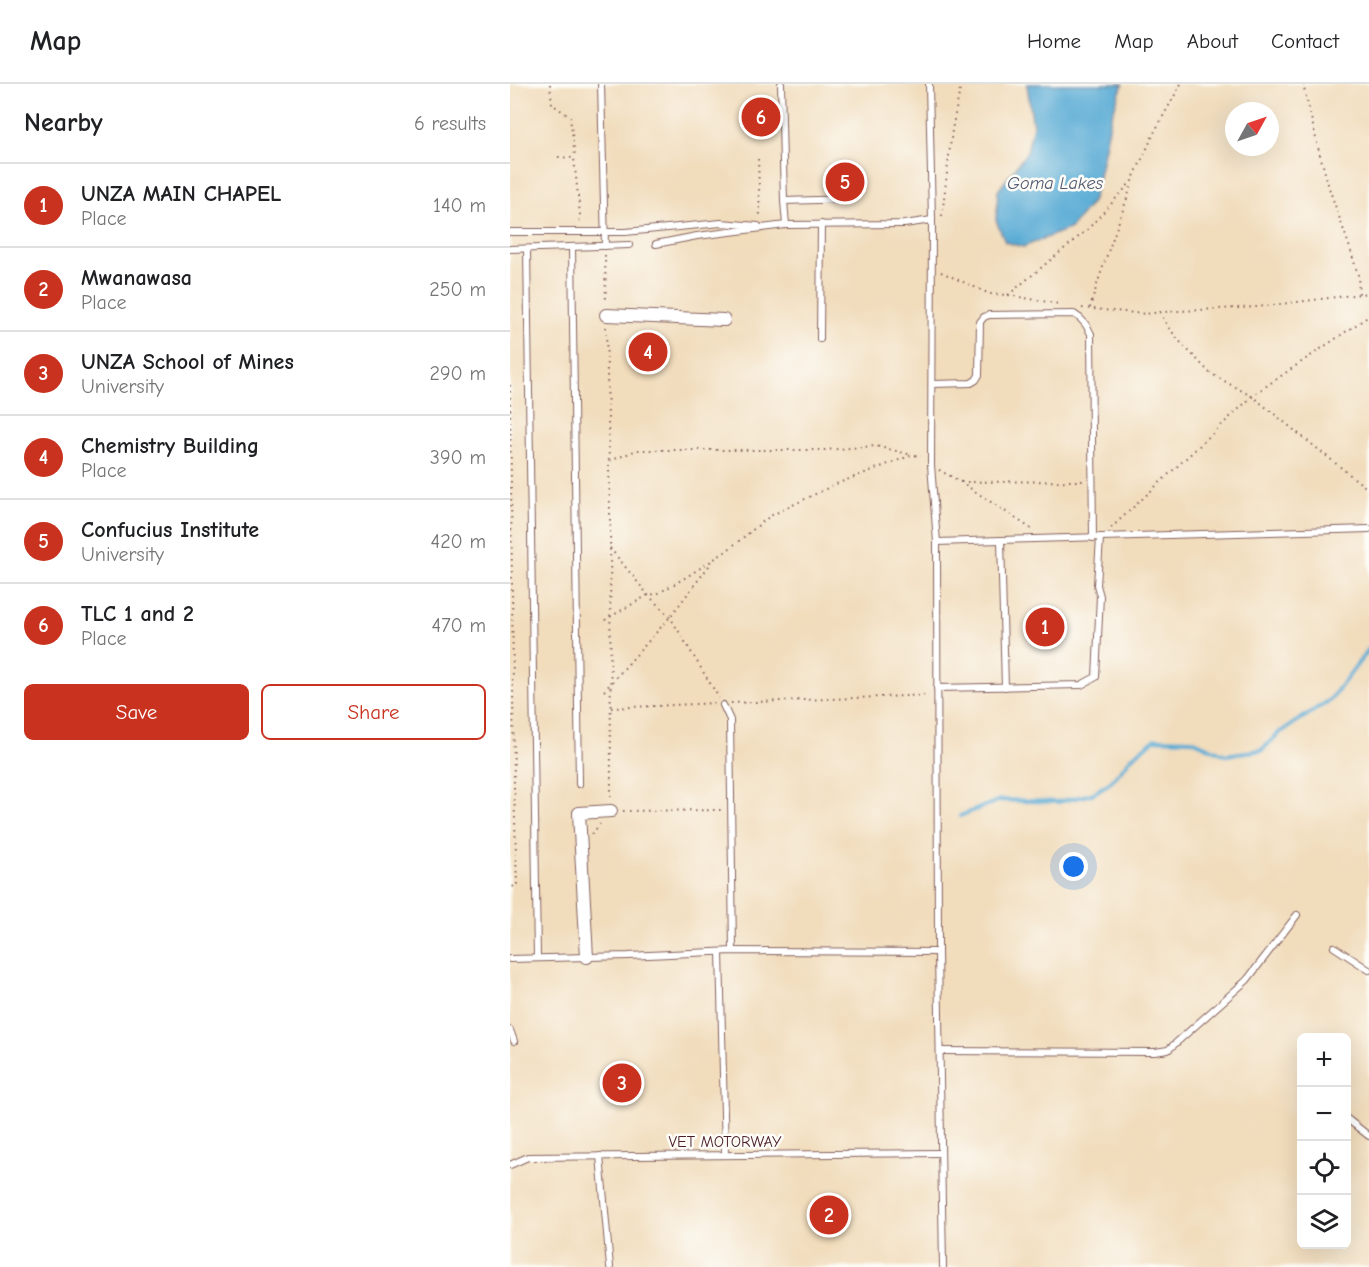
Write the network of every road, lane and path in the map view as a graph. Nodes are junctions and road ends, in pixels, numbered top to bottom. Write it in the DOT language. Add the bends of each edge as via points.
graph roads {
  1 [pos="550,84"];
  2 [pos="601,84"];
  3 [pos="781,84"];
  4 [pos="929,84"];
  5 [pos="961,84"];
  6 [pos="1182,84"];
  7 [pos="1304,84"];
  8 [pos="558,157"];
  9 [pos="575,157"];
  10 [pos="758,159"];
  11 [pos="1132,181"];
  12 [pos="850,199"];
  13 [pos="784,201"];
  14 [pos="932,220"];
  15 [pos="821,224"];
  16 [pos="941,224"];
  17 [pos="786,225"];
  18 [pos="760,226"];
  19 [pos="770,227"];
  20 [pos="510,232"];
  21 [pos="578,232"];
  22 [pos="604,233"];
  23 [pos="656,244"];
  24 [pos="629,245"];
  25 [pos="604,246"];
  26 [pos="572,247"];
  27 [pos="510,249"];
  28 [pos="527,249"];
  29 [pos="935,269"];
  30 [pos="1369,293"];
  31 [pos="1008,295"];
  32 [pos="1359,295"];
  33 [pos="1062,305"];
  34 [pos="1081,308"];
  35 [pos="1090,308"];
  36 [pos="1160,312"];
  37 [pos="606,315"];
  38 [pos="1369,316"];
  39 [pos="724,320"];
  40 [pos="820,339"];
  41 [pos="932,384"];
  42 [pos="510,385"];
  43 [pos="1253,397"];
  44 [pos="510,440"];
  45 [pos="912,455"];
  46 [pos="932,457"];
  47 [pos="609,461"];
  48 [pos="931,465"];
  49 [pos="1092,481"];
  50 [pos="961,482"];
  51 [pos="1369,490"];
  52 [pos="511,511"];
  53 [pos="1369,529"];
  54 [pos="1096,538"];
  55 [pos="1047,540"];
  56 [pos="1001,541"];
  57 [pos="937,542"];
  58 [pos="610,548"];
  59 [pos="714,560"];
  60 [pos="648,595"];
  61 [pos="670,617"];
  62 [pos="605,620"];
  63 [pos="511,658"];
  64 [pos="1005,687"];
  65 [pos="604,691"];
  66 [pos="938,691"];
  67 [pos="723,704"];
  68 [pos="611,708"];
  69 [pos="579,784"];
  70 [pos="512,786"];
  71 [pos="731,810"];
  72 [pos="611,811"];
  73 [pos="580,848"];
  74 [pos="510,887"];
  75 [pos="1297,915"];
  76 [pos="1334,947"];
  77 [pos="733,951"];
  78 [pos="720,952"];
  79 [pos="939,952"];
  80 [pos="587,957"];
  81 [pos="537,958"];
  82 [pos="510,959"];
  83 [pos="1369,970"];
  84 [pos="510,1030"];
  85 [pos="514,1041"];
  86 [pos="940,1051"];
  87 [pos="1351,1121"];
  88 [pos="1369,1136"];
  89 [pos="941,1153"];
  90 [pos="725,1155"];
  91 [pos="600,1156"];
  92 [pos="510,1165"];
  93 [pos="610,1267"];
  94 [pos="943,1267"];
  1 -- 9 [label="path" via="552,104 570,117"];
  2 -- 22 [label="lane"];
  3 -- 13 [label="lane"];
  4 -- 14 [label="lane"];
  5 -- 16 [label="path"];
  6 -- 11 [label="path"];
  7 -- 32 [label="path" via="1330,191 1358,275"];
  8 -- 21 [label="path" via="574,158"];
  10 -- 18 [label="path"];
  11 -- 31 [label="path" via="1087,230"];
  11 -- 35 [label="path"];
  12 -- 13 [label="lane"];
  13 -- 17 [label="lane"];
  14 -- 15 [label="lane"];
  14 -- 41 [label="lane"];
  15 -- 17 [label="lane"];
  15 -- 40 [label="lane"];
  17 -- 19 [label="lane"];
  18 -- 19 [label="lane"];
  18 -- 22 [label="lane" via="721,223"];
  19 -- 23 [label="lane"];
  20 -- 21 [label="lane"];
  21 -- 22 [label="lane"];
  22 -- 25 [label="lane"];
  24 -- 25 [label="lane"];
  25 -- 26 [label="lane"];
  25 -- 37 [label="path"];
  26 -- 28 [label="lane"];
  26 -- 69 [label="lane"];
  27 -- 28 [label="lane"];
  28 -- 81 [label="lane"];
  29 -- 31 [label="path" via="990,294"];
  30 -- 32 [label="path"];
  31 -- 33 [label="path"];
  32 -- 36 [label="path" via="1257,307"];
  34 -- 35 [label="path"];
  35 -- 36 [label="path"];
  36 -- 43 [label="path" via="1168,327 1210,373"];
  37 -- 39 [label="street"];
  37 -- 47 [label="path"];
  38 -- 43 [label="path"];
  41 -- 46 [label="lane"];
  41 -- 49 [label="lane" via="976,380 980,322 984,317 1074,314 1091,334"];
  42 -- 44 [label="path"];
  43 -- 51 [label="path"];
  43 -- 54 [label="path"];
  44 -- 52 [label="path"];
  45 -- 46 [label="path"];
  45 -- 47 [label="path" via="876,446 825,450 637,450"];
  45 -- 59 [label="path" via="836,484 770,516"];
  46 -- 48 [label="lane"];
  47 -- 58 [label="path"];
  48 -- 50 [label="path"];
  48 -- 57 [label="lane"];
  49 -- 50 [label="path"];
  49 -- 54 [label="lane"];
  50 -- 55 [label="path"];
  52 -- 63 [label="path"];
  53 -- 54 [label="lane"];
  54 -- 55 [label="lane"];
  54 -- 64 [label="lane" via="1100,596 1096,677 1081,686"];
  55 -- 56 [label="lane"];
  56 -- 57 [label="lane"];
  56 -- 64 [label="lane"];
  57 -- 66 [label="lane"];
  58 -- 60 [label="path"];
  58 -- 68 [label="path"];
  59 -- 60 [label="path" via="657,594"];
  59 -- 61 [label="path"];
  60 -- 61 [label="path"];
  60 -- 62 [label="path"];
  61 -- 65 [label="path"];
  61 -- 67 [label="path"];
  63 -- 70 [label="path"];
  64 -- 66 [label="lane"];
  66 -- 67 [label="path"];
  66 -- 79 [label="lane"];
  67 -- 68 [label="path"];
  67 -- 71 [label="lane" via="730,720"];
  68 -- 72 [label="path"];
  70 -- 74 [label="path" via="517,886"];
  71 -- 72 [label="path"];
  71 -- 77 [label="lane"];
  72 -- 73 [label="path"];
  72 -- 73 [label="street" via="579,813"];
  73 -- 80 [label="street"];
  75 -- 86 [label="lane" via="1247,980 1168,1050"];
  76 -- 83 [label="lane"];
  77 -- 78 [label="lane"];
  77 -- 79 [label="lane"];
  78 -- 80 [label="lane"];
  78 -- 90 [label="lane"];
  79 -- 86 [label="lane"];
  80 -- 81 [label="lane"];
  81 -- 82 [label="lane"];
  84 -- 85 [label="lane"];
  86 -- 89 [label="lane"];
  87 -- 88 [label="lane"];
  89 -- 90 [label="lane, VET MOTORWAY"];
  89 -- 94 [label="lane"];
  90 -- 91 [label="lane, VET MOTORWAY"];
  91 -- 92 [label="lane, VET MOTORWAY" via="528,1157"];
  91 -- 93 [label="lane"];
}
